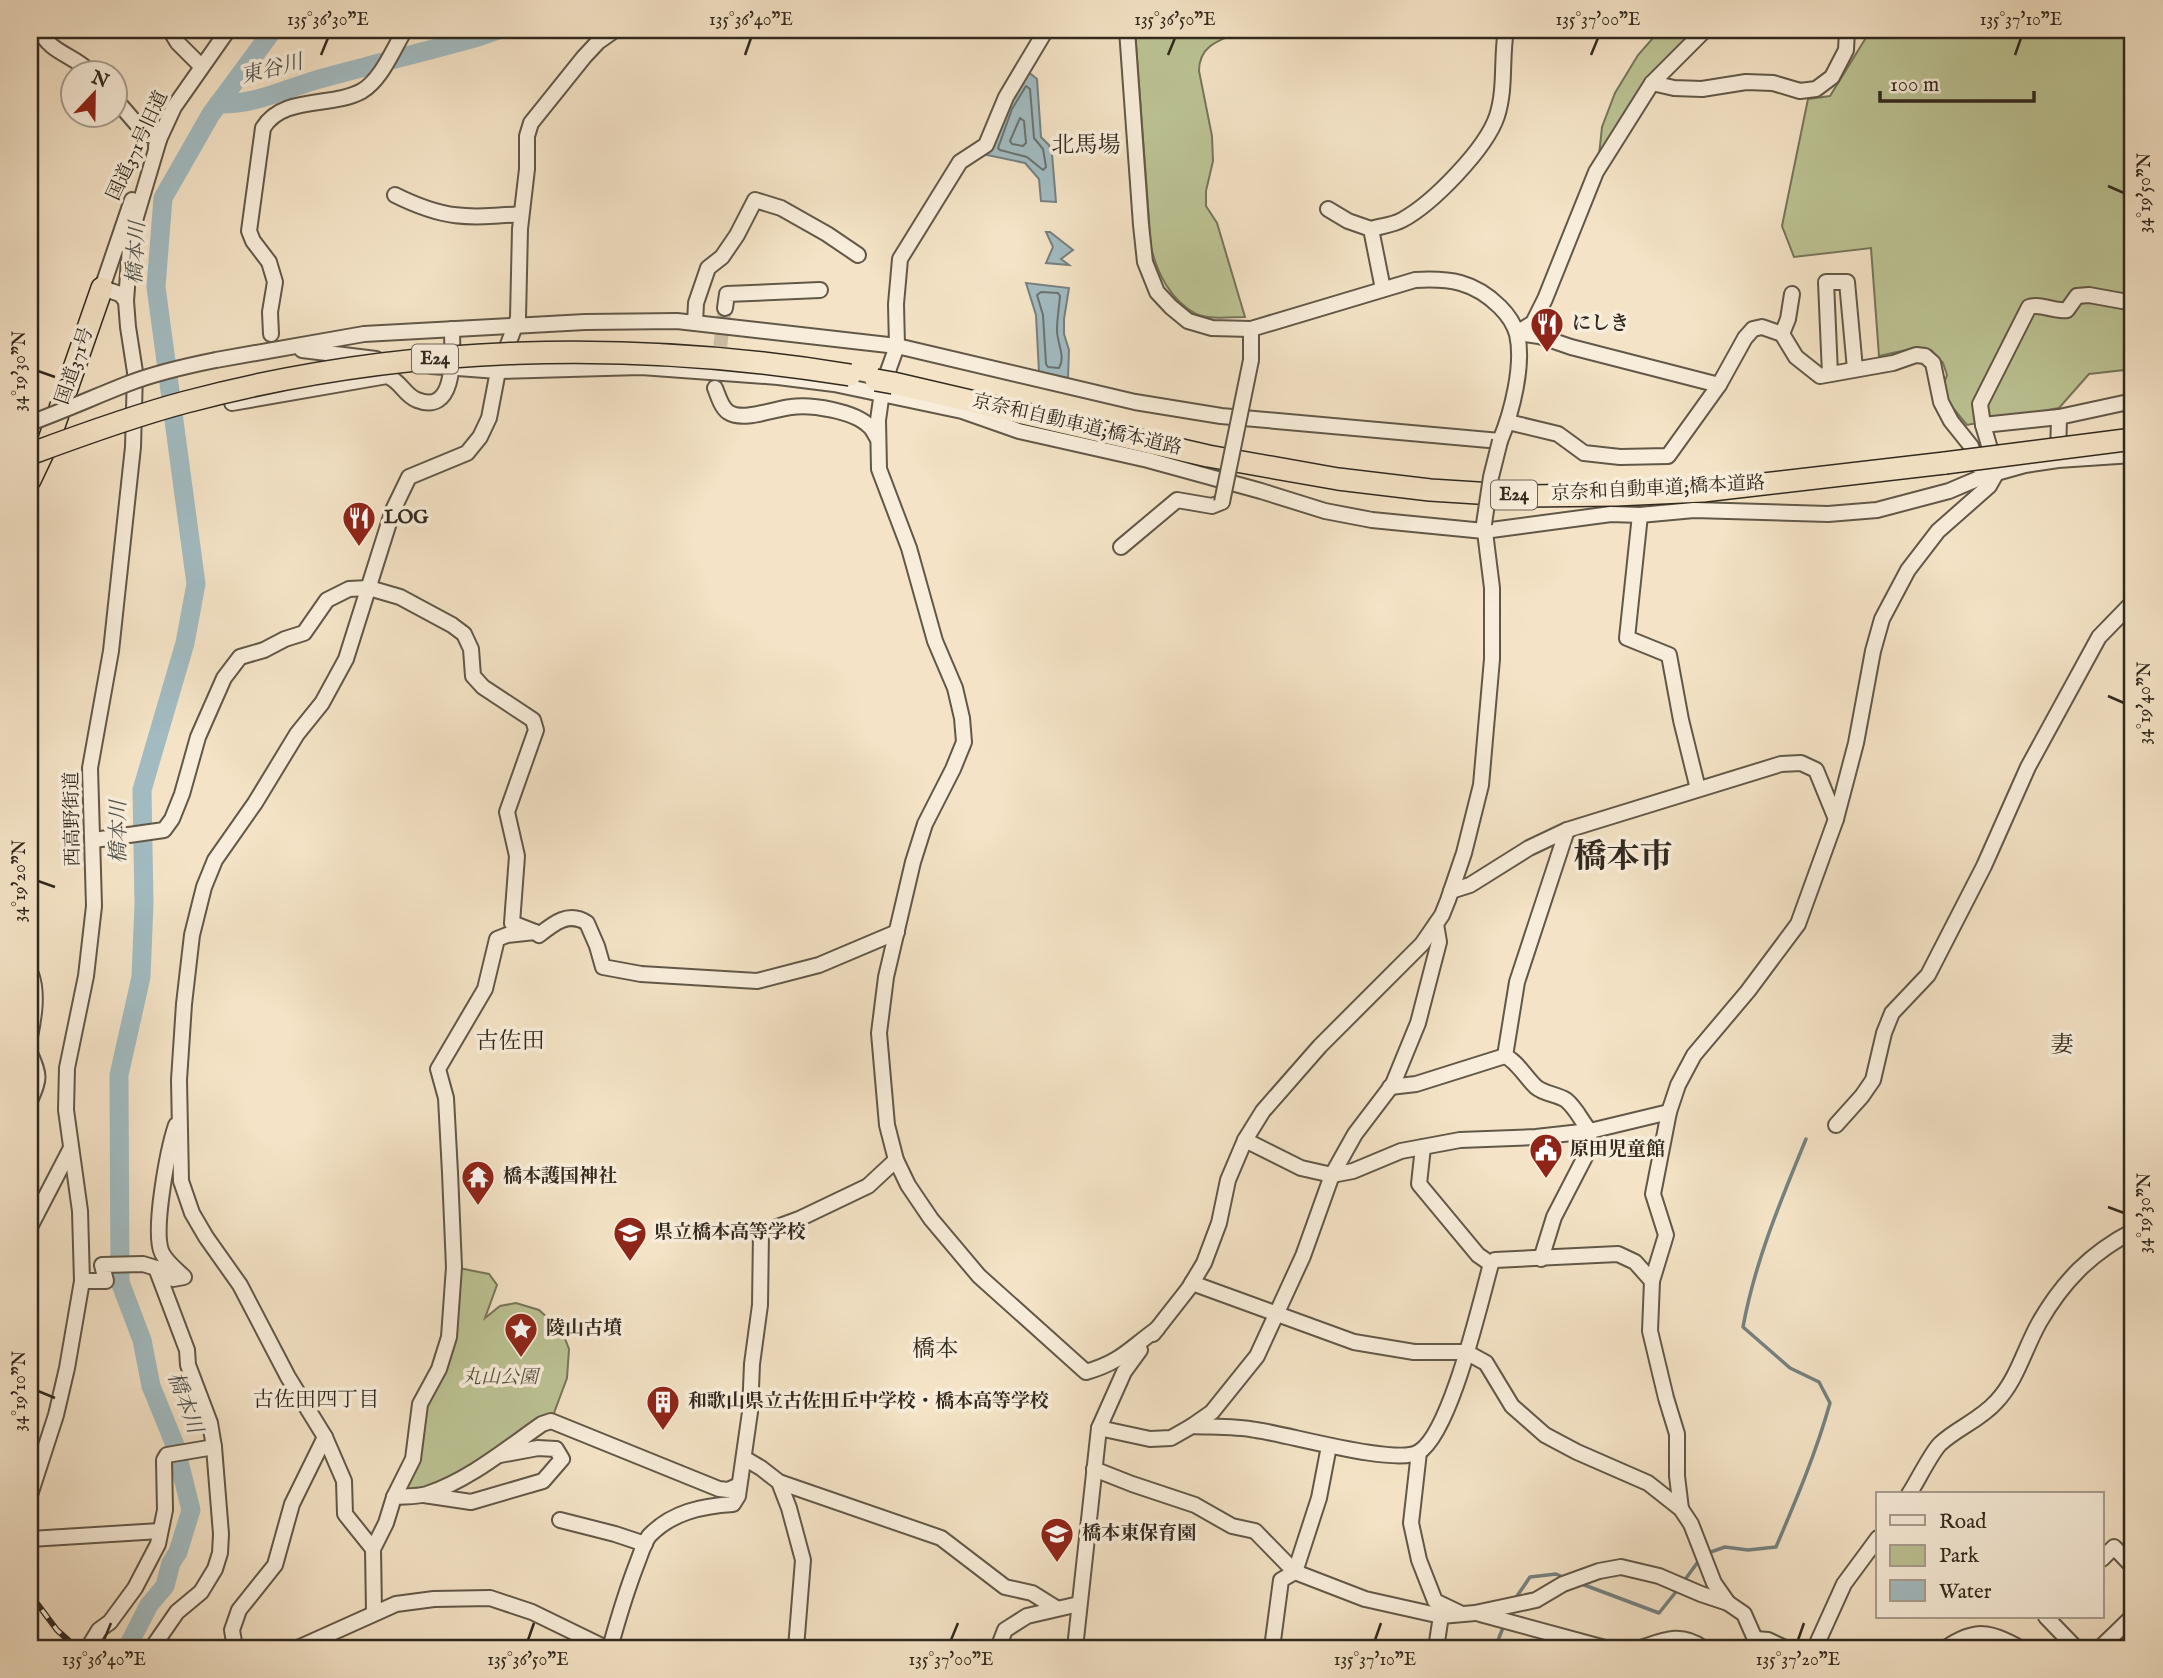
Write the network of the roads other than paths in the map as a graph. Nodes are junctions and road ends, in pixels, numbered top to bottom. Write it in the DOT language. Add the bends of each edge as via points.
graph roads {
  1 [pos="40,30"];
  2 [pos="170,30"];
  3 [pos="228,30"];
  4 [pos="615,30"];
  5 [pos="1046,30"];
  6 [pos="1126,30"];
  7 [pos="1506,30"];
  8 [pos="1705,30"];
  9 [pos="1847,30"];
  10 [pos="404,33"];
  11 [pos="75,60"];
  12 [pos="201,66"];
  13 [pos="1652,83"];
  14 [pos="130,116"];
  15 [pos="159,140"];
  16 [pos="395,195"];
  17 [pos="1328,209"];
  18 [pos="522,214"];
  19 [pos="1371,229"];
  20 [pos="115,248"];
  21 [pos="858,255"];
  22 [pos="102,288"];
  23 [pos="1383,289"];
  24 [pos="820,290"];
  25 [pos="1792,294"];
  26 [pos="126,301"];
  27 [pos="2133,303"];
  28 [pos="725,308"];
  29 [pos="695,323"];
  30 [pos="516,325"];
  31 [pos="452,329"];
  32 [pos="1251,329"];
  33 [pos="406,332"];
  34 [pos="1517,333"];
  35 [pos="271,334"];
  36 [pos="1782,334"];
  37 [pos="897,346"];
  38 [pos="283,348"];
  39 [pos="412,365"];
  40 [pos="451,369"];
  41 [pos="1855,369"];
  42 [pos="498,371"];
  43 [pos="1830,374"];
  44 [pos="883,385"];
  45 [pos="1719,386"];
  46 [pos="715,388"];
  47 [pos="2133,401"];
  48 [pos="232,403"];
  49 [pos="2059,417"];
  50 [pos="1507,422"];
  51 [pos="30,423"];
  52 [pos="1983,425"];
  53 [pos="2133,439"];
  54 [pos="879,440"];
  55 [pos="1500,441"];
  56 [pos="30,454"];
  57 [pos="2133,455"];
  58 [pos="2058,460"];
  59 [pos="1997,472"];
  60 [pos="30,480"];
  61 [pos="1986,481"];
  62 [pos="1640,515"];
  63 [pos="1484,527"];
  64 [pos="1121,547"];
  65 [pos="369,588"];
  66 [pos="2133,602"];
  67 [pos="1699,789"];
  68 [pos="1836,819"];
  69 [pos="1567,830"];
  70 [pos="93,841"];
  71 [pos="1451,891"];
  72 [pos="1436,924"];
  73 [pos="535,932"];
  74 [pos="897,932"];
  75 [pos="31,974"];
  76 [pos="30,1037"];
  77 [pos="30,1053"];
  78 [pos="1505,1056"];
  79 [pos="1390,1087"];
  80 [pos="30,1101"];
  81 [pos="1669,1112"];
  82 [pos="180,1113"];
  83 [pos="1836,1125"];
  84 [pos="1590,1130"];
  85 [pos="1245,1140"];
  86 [pos="1423,1147"];
  87 [pos="71,1148"];
  88 [pos="896,1160"];
  89 [pos="1332,1175"];
  90 [pos="30,1227"];
  91 [pos="2133,1231"];
  92 [pos="1541,1259"];
  93 [pos="1491,1264"];
  94 [pos="149,1266"];
  95 [pos="82,1281"];
  96 [pos="1652,1281"];
  97 [pos="1192,1283"];
  98 [pos="1278,1313"];
  99 [pos="1157,1329"];
  100 [pos="1466,1352"];
  101 [pos="1192,1426"];
  102 [pos="1099,1428"];
  103 [pos="325,1437"];
  104 [pos="1329,1446"];
  105 [pos="215,1447"];
  106 [pos="1419,1452"];
  107 [pos="496,1456"];
  108 [pos="744,1458"];
  109 [pos="1094,1469"];
  110 [pos="779,1482"];
  111 [pos="739,1485"];
  112 [pos="1910,1492"];
  113 [pos="30,1495"];
  114 [pos="424,1495"];
  115 [pos="394,1497"];
  116 [pos="1681,1508"];
  117 [pos="560,1520"];
  118 [pos="160,1531"];
  119 [pos="30,1539"];
  120 [pos="1876,1541"];
  121 [pos="645,1544"];
  122 [pos="373,1549"];
  123 [pos="2104,1557"];
  124 [pos="2133,1567"];
  125 [pos="1295,1572"];
  126 [pos="1728,1603"];
  127 [pos="1079,1604"];
  128 [pos="1056,1608"];
  129 [pos="374,1613"];
  130 [pos="1469,1613"];
  131 [pos="1441,1616"];
  132 [pos="2133,1616"];
  133 [pos="2047,1618"];
  134 [pos="1757,1643"];
  135 [pos="88,1648"];
  136 [pos="152,1648"];
  137 [pos="235,1648"];
  138 [pos="298,1648"];
  139 [pos="608,1648"];
  140 [pos="796,1648"];
  141 [pos="998,1648"];
  142 [pos="1075,1648"];
  143 [pos="1272,1648"];
  144 [pos="1436,1648"];
  145 [pos="1605,1648"];
  146 [pos="1641,1648"];
  147 [pos="1703,1648"];
  148 [pos="1786,1648"];
  149 [pos="1815,1648"];
  150 [pos="1947,1648"];
  151 [pos="2020,1648"];
  152 [pos="2076,1648"];
  153 [pos="2099,1648"];
  1 -- 11 [label="street" via="55,48"];
  2 -- 12 [label="street"];
  3 -- 12 [label="street, 国道371号旧道"];
  4 -- 18 [label="street" via="584,57 531,122"];
  5 -- 37 [label="street" via="1006,97 986,145 960,162 900,259"];
  6 -- 32 [label="street" via="1140,225 1151,280 1157,292 1188,320 1212,328"];
  7 -- 19 [label="street" via="1504,83 1496,118 1475,153 1427,203 1400,221"];
  8 -- 13 [label="street"];
  9 -- 13 [label="street" via="1846,50 1832,77 1816,89 1800,92 1773,83 1746,82 1702,89"];
  10 -- 35 [label="street" via="364,90 288,108 276,113 263,128 249,231 273,272"];
  12 -- 15 [label="street, 国道371号旧道"];
  13 -- 34 [label="street" via="1596,172 1533,323"];
  14 -- 15 [label="street"];
  15 -- 20 [label="street, 国道371号旧道"];
  15 -- 26 [label="street, 西高野街道" via="131,234"];
  16 -- 18 [label="street" via="449,216"];
  17 -- 19 [label="street"];
  18 -- 30 [label="street"];
  19 -- 23 [label="street"];
  20 -- 22 [label="street, 国道371号旧道"];
  20 -- 26 [label="street"];
  21 -- 29 [label="street" via="781,208 755,200 722,257 708,268 696,303"];
  22 -- 26 [label="street"];
  22 -- 60 [label="highway, 国道371号, bridge" via="49,440"];
  23 -- 32 [label="street"];
  23 -- 34 [label="street" via="1415,280 1462,283 1488,295"];
  24 -- 28 [label="street" via="727,294"];
  25 -- 36 [label="street"];
  26 -- 70 [label="street, 西高野街道" via="135,372 133,447 111,651 90,768"];
  27 -- 52 [label="street" via="2089,295 2077,296 2067,310 2037,304 2029,307 1980,404"];
  29 -- 30 [label="street"];
  29 -- 37 [label="street"];
  30 -- 31 [label="street"];
  30 -- 42 [label="street"];
  31 -- 33 [label="street"];
  31 -- 40 [label="street"];
  32 -- 64 [label="street, bridge" via="1251,360 1222,502 1212,506 1177,500"];
  33 -- 38 [label="street"];
  33 -- 39 [label="street"];
  34 -- 45 [label="street"];
  34 -- 50 [label="street" via="1519,359"];
  36 -- 43 [label="street" via="1796,357 1820,376"];
  36 -- 45 [label="street" via="1762,327 1753,329"];
  37 -- 44 [label="street"];
  37 -- 55 [label="street" via="1135,402 1221,416"];
  38 -- 39 [label="street"];
  38 -- 51 [label="street, bridge" via="184,366"];
  39 -- 40 [label="street"];
  40 -- 42 [label="street"];
  40 -- 48 [label="street" via="443,396 428,402 414,399 387,376"];
  41 -- 43 [label="street"];
  41 -- 43 [label="street" via="1847,282 1825,282"];
  41 -- 61 [label="street" via="1916,355 1930,359 1941,402 1972,446"];
  42 -- 44 [label="street" via="651,368"];
  42 -- 65 [label="street" via="489,418 467,453 409,477 393,510"];
  44 -- 53 [label="highway, 京奈和自動車道;橋本道路 / E24, bridge" via="1208,456 1338,479 1525,496 1703,491"];
  44 -- 54 [label="street"];
  44 -- 56 [label="highway, 京奈和自動車道;橋本道路 / E24, bridge" via="850,374 666,354 459,356 366,366 186,402"];
  44 -- 63 [label="street" via="1019,431 1138,458 1325,511 1372,520"];
  45 -- 50 [label="street" via="1668,456 1584,453 1558,434"];
  46 -- 54 [label="street" via="727,411 741,416 803,406 824,409 861,420"];
  47 -- 49 [label="street"];
  49 -- 52 [label="street"];
  49 -- 58 [label="street"];
  50 -- 55 [label="street"];
  52 -- 59 [label="street"];
  54 -- 74 [label="street" via="879,468 954,688 964,741 925,824"];
  55 -- 63 [label="street, bridge"];
  57 -- 58 [label="street"];
  58 -- 59 [label="street"];
  59 -- 61 [label="street"];
  61 -- 62 [label="street" via="1877,510 1828,514 1694,510"];
  61 -- 68 [label="street" via="1908,570 1882,619"];
  62 -- 63 [label="street"];
  62 -- 67 [label="street" via="1627,638 1669,655"];
  63 -- 71 [label="street" via="1492,588 1492,659 1481,785"];
  65 -- 70 [label="street" via="349,589 327,600 304,633 240,657 219,685 182,794 164,830"];
  65 -- 73 [label="street" via="400,597 464,634 471,649 473,676 533,720 536,730 507,812 517,856 512,923"];
  65 -- 82 [label="street" via="346,659 322,704 297,734 215,860 204,887 192,935 184,1004"];
  66 -- 83 [label="street" via="2099,637 2028,767 1928,975 1892,1013 1873,1080"];
  67 -- 68 [label="street" via="1781,764 1801,763 1816,770"];
  67 -- 69 [label="street"];
  68 -- 81 [label="street" via="1798,924 1694,1055"];
  69 -- 71 [label="street" via="1470,885"];
  69 -- 78 [label="street" via="1517,982"];
  70 -- 87 [label="street, 西高野街道" via="94,905 86,976 67,1068"];
  71 -- 72 [label="street"];
  72 -- 79 [label="street" via="1439,942 1418,1023"];
  72 -- 85 [label="street" via="1422,944 1320,1045 1263,1111"];
  73 -- 74 [label="street" via="539,935 564,918 574,918 587,923 603,967 641,974 757,981 819,965"];
  73 -- 115 [label="street" via="497,939 485,989 438,1069 446,1098 454,1268 449,1337 439,1369 420,1404 413,1460"];
  74 -- 88 [label="street" via="879,1033 887,1125"];
  75 -- 76 [label="street" via="34,1010"];
  77 -- 80 [label="street" via="38,1084"];
  78 -- 79 [label="street" via="1416,1084"];
  78 -- 84 [label="street" via="1539,1090 1564,1099"];
  79 -- 89 [label="street"];
  81 -- 84 [label="street"];
  81 -- 96 [label="street" via="1653,1194 1666,1235"];
  82 -- 94 [label="street" via="167,1156 159,1225 163,1254 184,1277 173,1279"];
  82 -- 103 [label="street" via="181,1181 192,1213 240,1285"];
  84 -- 86 [label="street"];
  84 -- 92 [label="street" via="1586,1155 1555,1217"];
  85 -- 89 [label="street" via="1301,1168"];
  85 -- 97 [label="street" via="1228,1180 1219,1223"];
  86 -- 89 [label="street"];
  86 -- 93 [label="street" via="1419,1184 1478,1255"];
  87 -- 90 [label="street"];
  87 -- 95 [label="street, 西高野街道" via="80,1211"];
  88 -- 99 [label="street" via="931,1219 979,1276 1084,1371 1107,1366"];
  88 -- 108 [label="street" via="868,1186 761,1233 760,1305"];
  89 -- 98 [label="street"];
  91 -- 112 [label="street" via="2079,1268 2039,1324 2009,1386 1996,1403 1939,1445"];
  92 -- 93 [label="street" via="1495,1260"];
  92 -- 96 [label="street" via="1618,1254 1636,1262"];
  93 -- 100 [label="street"];
  94 -- 95 [label="street" via="102,1265 106,1282"];
  94 -- 105 [label="street" via="187,1350"];
  95 -- 113 [label="street, 西高野街道" via="65,1380"];
  96 -- 116 [label="street" via="1650,1331 1677,1434"];
  97 -- 98 [label="street"];
  97 -- 99 [label="street"];
  98 -- 100 [label="street" via="1354,1342 1414,1352"];
  98 -- 101 [label="street" via="1257,1356 1212,1412"];
  99 -- 102 [label="street" via="1124,1372"];
  100 -- 106 [label="street" via="1448,1407 1432,1440"];
  100 -- 116 [label="street" via="1486,1363 1512,1406 1545,1435 1648,1483"];
  101 -- 102 [label="street" via="1171,1438 1150,1439"];
  101 -- 104 [label="street" via="1255,1429"];
  102 -- 109 [label="street"];
  103 -- 122 [label="street" via="344,1481 345,1514"];
  103 -- 137 [label="street" via="292,1504 275,1565 239,1610 232,1630"];
  104 -- 106 [label="street" via="1404,1457"];
  104 -- 125 [label="street" via="1319,1498"];
  105 -- 118 [label="street" via="167,1455"];
  105 -- 136 [label="street" via="221,1534 215,1569"];
  106 -- 130 [label="street" via="1411,1523 1419,1560 1435,1601"];
  107 -- 111 [label="street" via="551,1421 719,1489"];
  107 -- 114 [label="street"];
  107 -- 114 [label="street" via="538,1448 556,1449 562,1459 543,1481 471,1502"];
  108 -- 110 [label="street"];
  108 -- 111 [label="street"];
  109 -- 125 [label="street" via="1195,1505 1232,1526 1255,1531"];
  109 -- 127 [label="street"];
  110 -- 128 [label="street" via="940,1538 1005,1587 1032,1593"];
  110 -- 140 [label="street" via="803,1560"];
  111 -- 121 [label="street" via="733,1504 680,1514 650,1535"];
  114 -- 115 [label="street"];
  115 -- 122 [label="street"];
  116 -- 126 [label="street" via="1714,1583"];
  117 -- 121 [label="street"];
  118 -- 119 [label="street"];
  118 -- 135 [label="street" via="135,1588"];
  120 -- 149 [label="street" via="1844,1584"];
  121 -- 139 [label="street"];
  122 -- 129 [label="street"];
  123 -- 124 [label="street" via="2114,1547"];
  125 -- 131 [label="street" via="1366,1599"];
  125 -- 143 [label="street" via="1281,1580"];
  126 -- 130 [label="street" via="1659,1576 1621,1567 1563,1584 1536,1600"];
  126 -- 134 [label="street" via="1744,1614"];
  127 -- 128 [label="street"];
  127 -- 142 [label="street"];
  128 -- 141 [label="street" via="1027,1616 1005,1630"];
  129 -- 138 [label="street"];
  129 -- 139 [label="street" via="396,1604 434,1599 489,1598 532,1612"];
  130 -- 131 [label="street"];
  130 -- 145 [label="street"];
  131 -- 144 [label="street"];
  132 -- 153 [label="street"];
  133 -- 152 [label="street"];
  134 -- 148 [label="street" via="1768,1640"];
  146 -- 147 [label="street" via="1685,1638"];
  150 -- 151 [label="street" via="1961,1638 1979,1634 1994,1635"];
}
